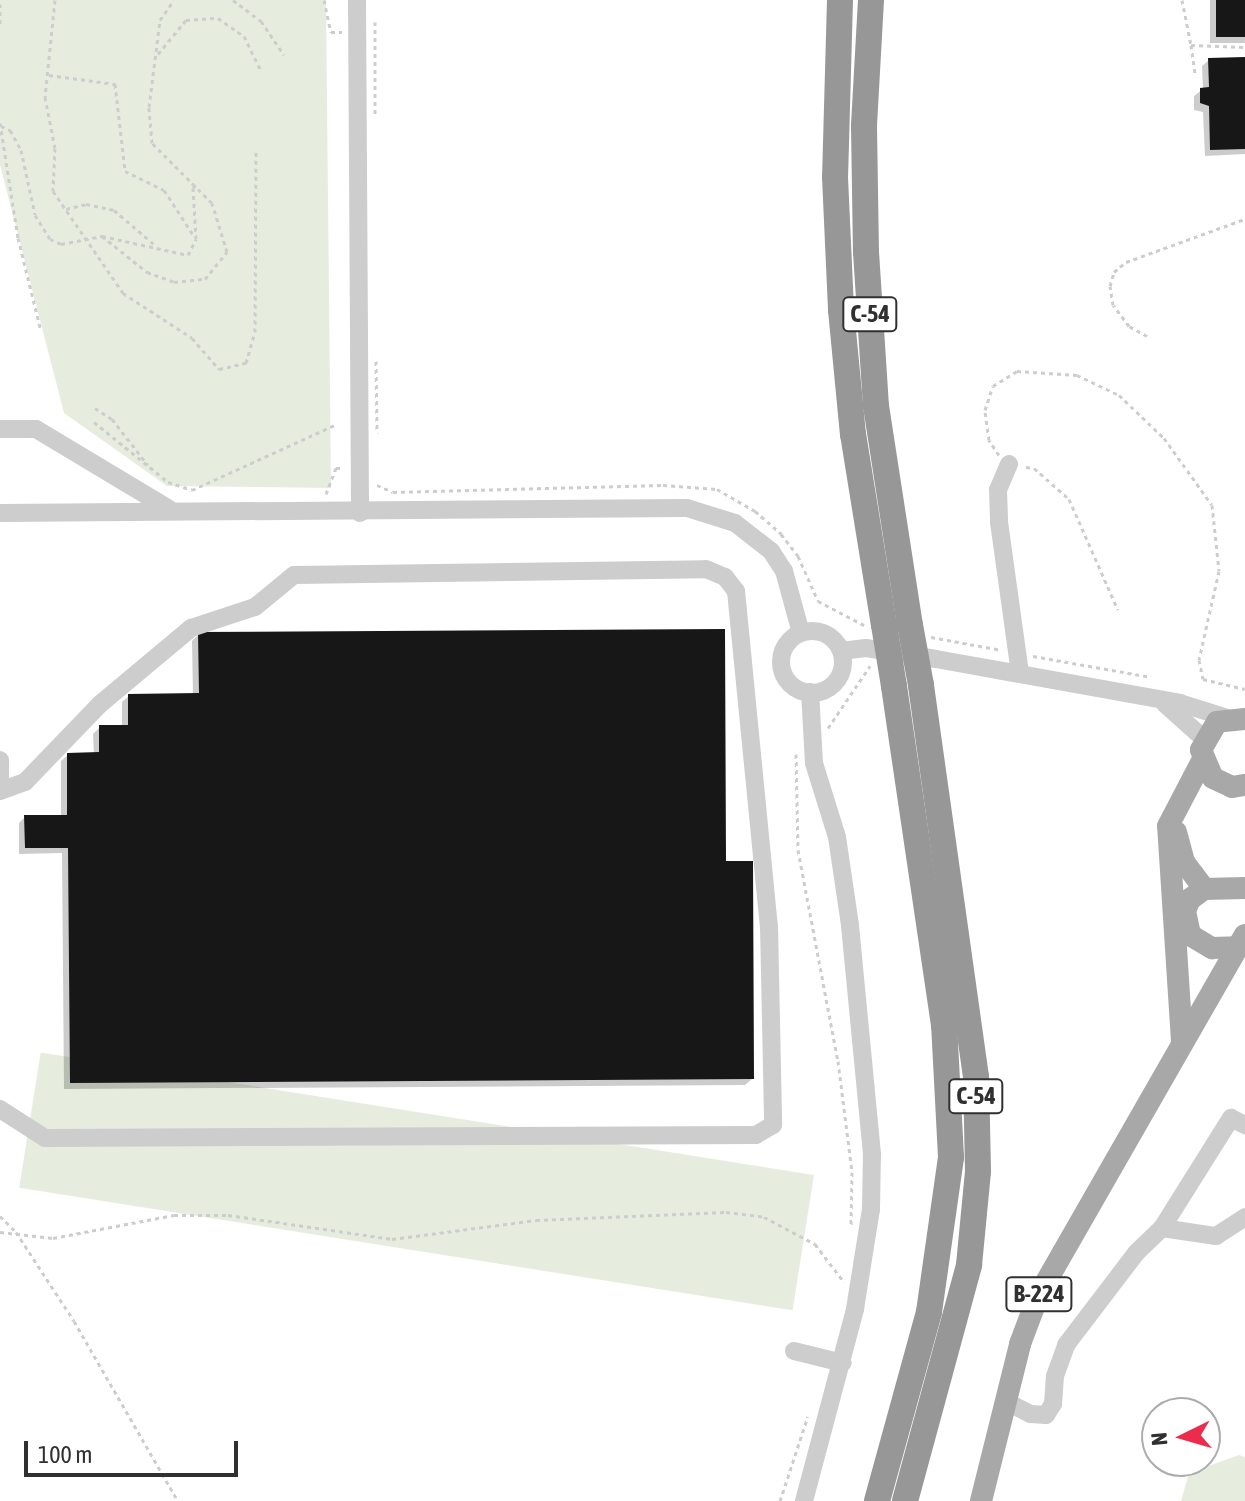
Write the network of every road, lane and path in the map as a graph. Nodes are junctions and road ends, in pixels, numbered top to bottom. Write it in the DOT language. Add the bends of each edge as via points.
graph roads {
  1 [pos="55,0"];
  2 [pos="174,0"];
  3 [pos="233,0"];
  4 [pos="324,0"];
  5 [pos="357,0"];
  6 [pos="840,0"];
  7 [pos="1182,0"];
  8 [pos="0,4"];
  9 [pos="871,7"];
  10 [pos="372,16"];
  11 [pos="0,27"];
  12 [pos="343,32"];
  13 [pos="1191,45"];
  14 [pos="1245,47"];
  15 [pos="284,55"];
  16 [pos="155,58"];
  17 [pos="260,69"];
  18 [pos="49,75"];
  19 [pos="1195,75"];
  20 [pos="375,116"];
  21 [pos="0,125"];
  22 [pos="256,152"];
  23 [pos="197,183"];
  24 [pos="64,210"];
  25 [pos="1245,219"];
  26 [pos="102,236"];
  27 [pos="196,239"];
  28 [pos="84,240"];
  29 [pos="158,248"];
  30 [pos="40,327"];
  31 [pos="1147,336"];
  32 [pos="374,353"];
  33 [pos="95,408"];
  34 [pos="94,422"];
  35 [pos="337,424"];
  36 [pos="0,429"];
  37 [pos="377,435"];
  38 [pos="1009,464"];
  39 [pos="336,468"];
  40 [pos="153,472"];
  41 [pos="376,481"];
  42 [pos="192,497"];
  43 [pos="316,499"];
  44 [pos="178,504"];
  45 [pos="0,513"];
  46 [pos="360,513"];
  47 [pos="1118,610"];
  48 [pos="898,628"];
  49 [pos="801,633"];
  50 [pos="841,651"];
  51 [pos="1018,653"];
  52 [pos="1020,674"];
  53 [pos="864,677"];
  54 [pos="1151,677"];
  55 [pos="1245,689"];
  56 [pos="810,692"];
  57 [pos="1163,702"];
  58 [pos="1236,718"];
  59 [pos="829,728"];
  60 [pos="1203,738"];
  61 [pos="797,751"];
  62 [pos="0,760"];
  63 [pos="1202,761"];
  64 [pos="1222,784"];
  65 [pos="1245,785"];
  66 [pos="0,791"];
  67 [pos="1178,803"];
  68 [pos="1245,888"];
  69 [pos="1204,889"];
  70 [pos="1241,941"];
  71 [pos="1182,1043"];
  72 [pos="0,1109"];
  73 [pos="1245,1125"];
  74 [pos="0,1216"];
  75 [pos="1245,1217"];
  76 [pos="1162,1228"];
  77 [pos="851,1231"];
  78 [pos="0,1232"];
  79 [pos="16,1232"];
  80 [pos="845,1270"];
  81 [pos="838,1276"];
  82 [pos="840,1294"];
  83 [pos="794,1351"];
  84 [pos="843,1363"];
  85 [pos="1005,1401"];
  86 [pos="811,1408"];
  87 [pos="178,1501"];
  88 [pos="780,1501"];
  89 [pos="804,1501"];
  90 [pos="877,1501"];
  91 [pos="905,1501"];
  92 [pos="981,1501"];
  1 -- 18 [label="path"];
  2 -- 16 [label="path" via="160,20"];
  3 -- 15 [label="path" via="261,21"];
  4 -- 12 [label="path" via="331,32"];
  5 -- 46 [label="street"];
  6 -- 48 [label="highway, C-54 / C-54" via="835,177 841,310 853,434"];
  7 -- 13 [label="path"];
  8 -- 11 [label="path"];
  9 -- 48 [label="highway, C-54" via="866,252"];
  10 -- 20 [label="path"];
  13 -- 14 [label="path"];
  13 -- 19 [label="path"];
  16 -- 17 [label="path" via="186,20 218,18 244,36"];
  16 -- 23 [label="path" via="149,107 152,143"];
  18 -- 24 [label="path" via="45,97 55,148 51,177"];
  18 -- 27 [label="path" via="115,84 125,171 164,190"];
  21 -- 28 [label="path" via="10,130 21,150 32,205 50,239 61,244"];
  21 -- 30 [label="path" via="18,238"];
  22 -- 28 [label="path" via="255,332 251,352 239,368 219,369 192,338 123,293"];
  23 -- 26 [label="path" via="226,236 227,252 205,279 174,282 147,272"];
  23 -- 27 [label="path"];
  24 -- 28 [label="path"];
  24 -- 29 [label="path" via="86,204 114,210"];
  25 -- 31 [label="path" via="1126,262 1114,272 1113,305 1129,326"];
  26 -- 28 [label="path"];
  26 -- 29 [label="path"];
  27 -- 29 [label="path" via="188,255"];
  32 -- 37 [label="path"];
  33 -- 40 [label="path" via="112,419"];
  34 -- 40 [label="path"];
  35 -- 40 [label="path" via="192,490"];
  36 -- 44 [label="street" via="36,429"];
  38 -- 47 [label="path" via="1034,468 1069,499"];
  38 -- 51 [label="street" via="998,490"];
  38 -- 55 [label="path" via="989,440 985,410 993,386 1017,371 1077,375 1119,395 1164,438 1212,505 1219,571 1199,660 1203,679"];
  39 -- 43 [label="path" via="330,491"];
  41 -- 48 [label="path" via="383,491 393,492 663,485 717,489 781,534 798,556 818,601 852,621"];
  42 -- 44 [label="path"];
  44 -- 45 [label="street"];
  44 -- 46 [label="street"];
  46 -- 49 [label="street" via="673,508 712,512 771,551 789,586"];
  48 -- 51 [label="path"];
  48 -- 90 [label="highway, C-54 / C-54, bridge" via="894,686 944,1025 951,1157 929,1312"];
  48 -- 91 [label="highway, C-54 / C-54, bridge" via="921,685 974,1063 978,1171 969,1265"];
  49 -- 50 [label="street" via="820,632"];
  49 -- 56 [label="street" via="785,646 781,666 791,684"];
  50 -- 52 [label="street" via="866,648"];
  50 -- 56 [label="street" via="836,680"];
  51 -- 52 [label="street"];
  51 -- 54 [label="path"];
  52 -- 57 [label="street"];
  53 -- 59 [label="path" via="834,712"];
  56 -- 84 [label="street" via="814,763 837,837 871,1104 871,1209"];
  57 -- 58 [label="street"];
  57 -- 60 [label="street"];
  58 -- 60 [label="main road"];
  60 -- 63 [label="main road"];
  61 -- 77 [label="path" via="798,850 838,1061 852,1172"];
  62 -- 66 [label="street"];
  63 -- 64 [label="main road"];
  63 -- 67 [label="main road"];
  64 -- 65 [label="main road"];
  64 -- 67 [label="main road"];
  66 -- 72 [label="street" via="25,782 99,705 191,628 255,607 294,575 706,569 725,577 736,591 769,926 773,1125 756,1135 45,1138"];
  67 -- 69 [label="main road" via="1184,862"];
  67 -- 71 [label="main road" via="1167,844"];
  68 -- 69 [label="main road"];
  69 -- 70 [label="main road" via="1190,899 1185,911 1190,935 1212,948"];
  70 -- 71 [label="main road, B-224"];
  71 -- 85 [label="main road, B-224" via="1038,1296"];
  73 -- 76 [label="street" via="1231,1118"];
  74 -- 79 [label="path"];
  75 -- 76 [label="street" via="1216,1236"];
  76 -- 85 [label="street" via="1136,1253 1066,1345 1046,1415"];
  78 -- 79 [label="path"];
  79 -- 81 [label="path" via="53,1238 174,1215 228,1215 392,1239 536,1220 726,1212 764,1217 815,1244"];
  79 -- 87 [label="path"];
  80 -- 82 [label="path"];
  83 -- 84 [label="street"];
  84 -- 89 [label="street"];
  85 -- 92 [label="main road, B-224"];
  86 -- 88 [label="path"];
}
